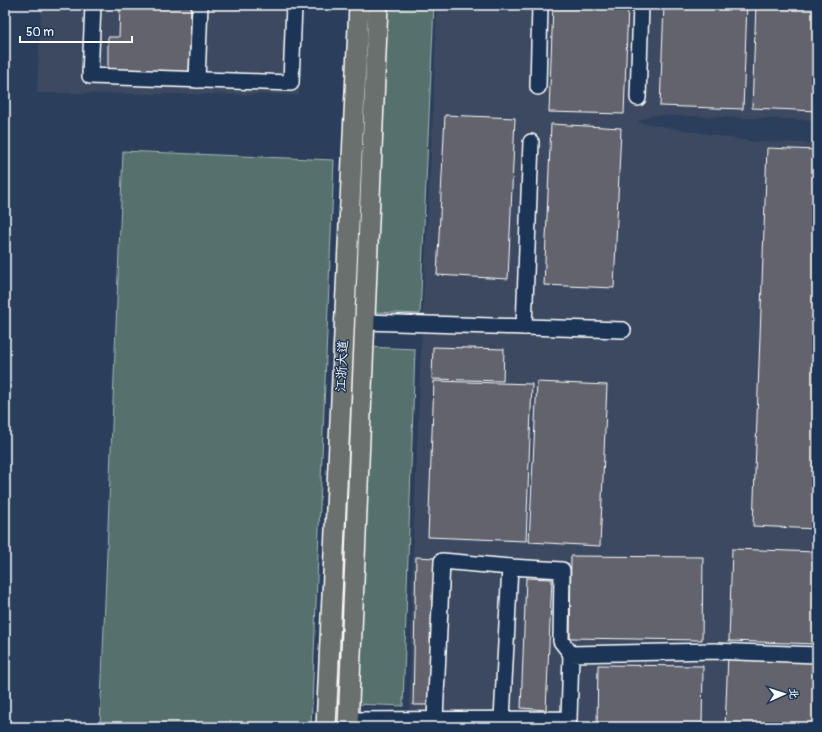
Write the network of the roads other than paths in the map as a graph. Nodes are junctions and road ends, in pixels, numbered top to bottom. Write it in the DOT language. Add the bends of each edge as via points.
graph roads {
  1 [pos="93,5"];
  2 [pos="200,5"];
  3 [pos="294,5"];
  4 [pos="359,5"];
  5 [pos="378,5"];
  6 [pos="540,5"];
  7 [pos="641,5"];
  8 [pos="197,80"];
  9 [pos="538,87"];
  10 [pos="638,98"];
  11 [pos="531,142"];
  12 [pos="365,322"];
  13 [pos="524,327"];
  14 [pos="622,330"];
  15 [pos="510,567"];
  16 [pos="571,654"];
  17 [pos="817,655"];
  18 [pos="435,719"];
  19 [pos="502,719"];
  20 [pos="348,723"];
  21 [pos="326,727"];
  1 -- 8 [label="lane" via="90,76"];
  2 -- 8 [label="lane"];
  3 -- 8 [label="lane" via="291,83"];
  4 -- 21 [label="main road, 江浙大道"];
  5 -- 12 [label="main road, 江浙大道"];
  6 -- 9 [label="lane"];
  7 -- 10 [label="lane"];
  11 -- 13 [label="lane"];
  12 -- 13 [label="lane"];
  12 -- 20 [label="main road, 江浙大道"];
  13 -- 14 [label="lane"];
  15 -- 16 [label="lane" via="562,570 562,641"];
  15 -- 18 [label="lane" via="442,561"];
  15 -- 19 [label="lane"];
  16 -- 17 [label="lane" via="714,651"];
  16 -- 19 [label="lane" via="568,718"];
  18 -- 19 [label="lane"];
  18 -- 20 [label="lane"];
}
